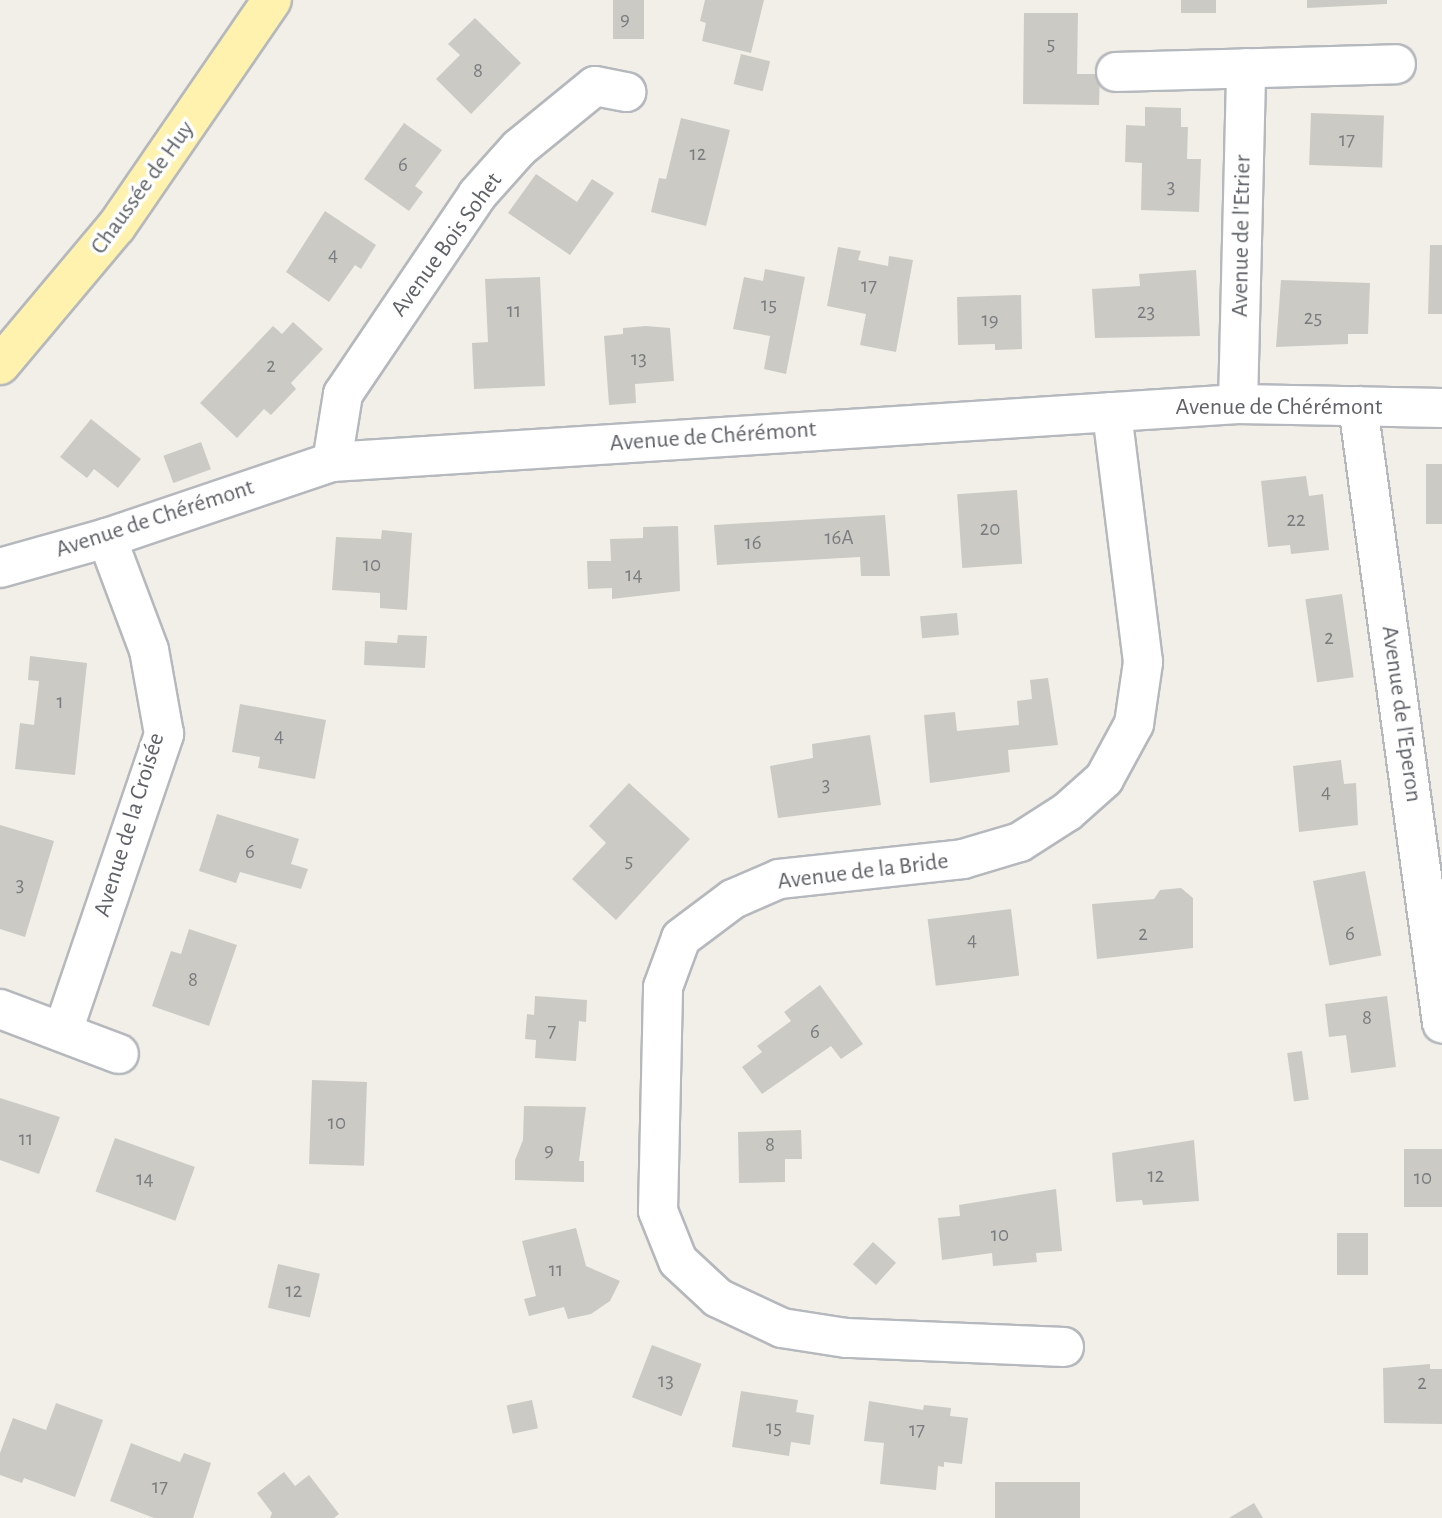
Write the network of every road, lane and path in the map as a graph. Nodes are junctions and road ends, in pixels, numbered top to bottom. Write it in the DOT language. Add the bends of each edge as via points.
graph roads {
  1 [pos="272,0"];
  2 [pos="1396,64"];
  3 [pos="1246,68"];
  4 [pos="1116,72"];
  5 [pos="626,92"];
  6 [pos="0,365"];
  7 [pos="1238,404"];
  8 [pos="1358,406"];
  9 [pos="1442,408"];
  10 [pos="1112,412"];
  11 [pos="332,462"];
  12 [pos="107,538"];
  13 [pos="3,565"];
  14 [pos="0,1009"];
  15 [pos="1442,1023"];
  16 [pos="63,1031"];
  17 [pos="119,1054"];
  18 [pos="1064,1347"];
  1 -- 6 [label="main road, Chaussée de Huy" via="116,228"];
  2 -- 3 [label="street"];
  3 -- 4 [label="street"];
  3 -- 7 [label="street, Avenue de l'Etrier"];
  5 -- 11 [label="street, Avenue Bois Sohet" via="595,86 536,132 477,195 344,394"];
  7 -- 8 [label="street, Avenue de Chérémont"];
  7 -- 10 [label="street, Avenue de Chérémont"];
  8 -- 9 [label="street, Avenue de Chérémont"];
  8 -- 15 [label="street, Avenue de l'Eperon"];
  10 -- 11 [label="street, Avenue de Chérémont"];
  10 -- 18 [label="street, Avenue de la Bride" via="1143,662 1134,724 1104,779 1068,811 1020,842 963,859 779,879 733,899 681,938 663,988 658,1211 678,1261 718,1298 782,1328 846,1338"];
  11 -- 12 [label="street, Avenue de Chérémont"];
  12 -- 13 [label="street, Avenue de Chérémont"];
  12 -- 16 [label="street, Avenue de la Croisée" via="149,650 164,734"];
  14 -- 16 [label="street"];
  16 -- 17 [label="street"];
}
